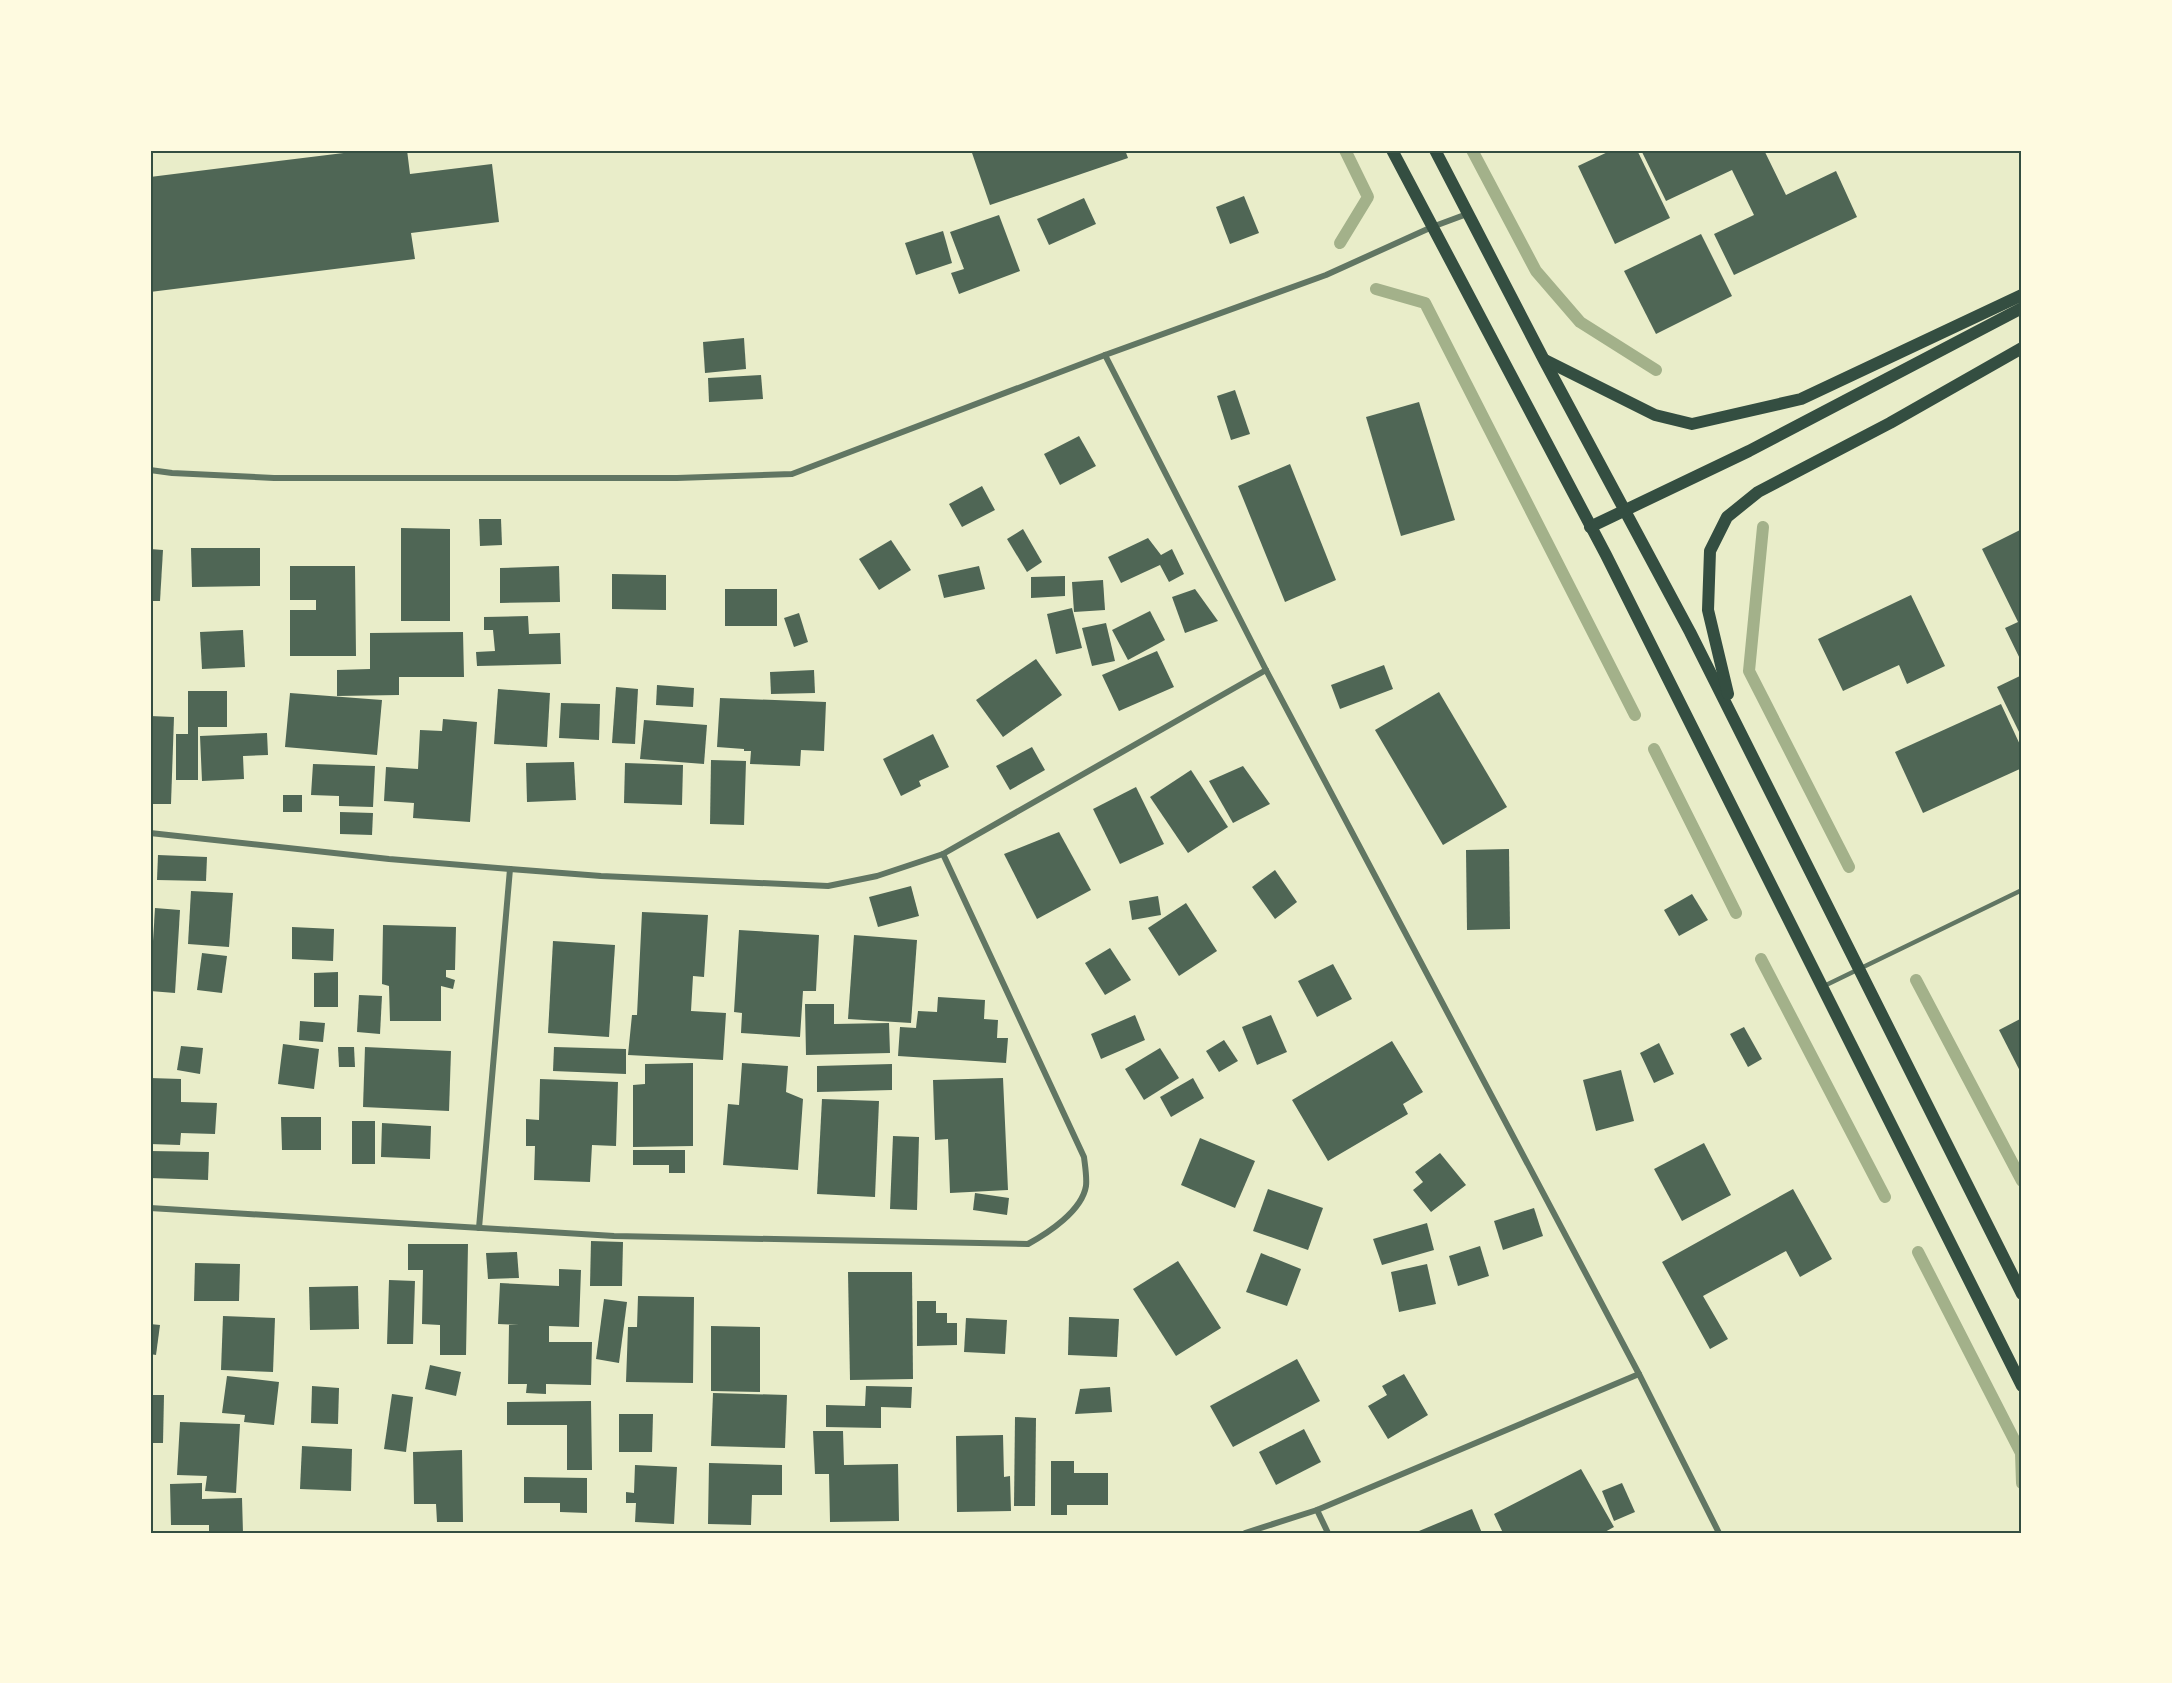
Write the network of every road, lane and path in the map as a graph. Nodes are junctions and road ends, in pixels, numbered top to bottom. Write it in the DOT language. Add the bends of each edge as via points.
graph roads {
  1 [pos="1392,150"];
  2 [pos="1435,150"];
  3 [pos="1467,214"];
  4 [pos="1432,227"];
  5 [pos="2022,295"];
  6 [pos="2022,308"];
  7 [pos="2022,348"];
  8 [pos="1105,355"];
  9 [pos="1544,360"];
  10 [pos="150,470"];
  11 [pos="1625,510"];
  12 [pos="1590,527"];
  13 [pos="1266,670"];
  14 [pos="1743,739"];
  15 [pos="150,833"];
  16 [pos="943,854"];
  17 [pos="510,869"];
  18 [pos="2022,890"];
  19 [pos="1859,968"];
  20 [pos="1822,987"];
  21 [pos="150,1208"];
  22 [pos="479,1228"];
  23 [pos="2022,1294"];
  24 [pos="1639,1374"];
  25 [pos="2022,1386"];
  26 [pos="1317,1510"];
  27 [pos="1245,1533"];
  28 [pos="1328,1533"];
  29 [pos="1719,1533"];
  1 -- 4 [label="main road"];
  2 -- 3 [label="main road"];
  3 -- 4 [label="street"];
  3 -- 9 [label="main road"];
  4 -- 8 [label="street" via="1326,275"];
  4 -- 12 [label="main road"];
  5 -- 9 [label="main road" via="1801,399 1692,424 1655,415"];
  6 -- 11 [label="main road" via="1749,451"];
  7 -- 14 [label="main road" via="1758,492 1727,517 1710,551 1708,610 1724,684"];
  8 -- 10 [label="street" via="792,474 666,478 274,478"];
  8 -- 13 [label="street"];
  9 -- 11 [label="main road"];
  11 -- 12 [label="main road"];
  11 -- 14 [label="main road"];
  12 -- 20 [label="main road"];
  13 -- 16 [label="street"];
  13 -- 24 [label="street"];
  14 -- 19 [label="main road"];
  15 -- 17 [label="street"];
  16 -- 17 [label="street" via="877,876 828,886"];
  16 -- 22 [label="street" via="1084,1157 1086,1187 1073,1212 1046,1234 1028,1244 614,1236"];
  17 -- 22 [label="street"];
  18 -- 19 [label="lane"];
  19 -- 20 [label="lane"];
  19 -- 23 [label="main road"];
  20 -- 25 [label="main road"];
  21 -- 22 [label="street"];
  24 -- 26 [label="street"];
  24 -- 29 [label="street"];
  26 -- 27 [label="street"];
  26 -- 28 [label="street"];
}
